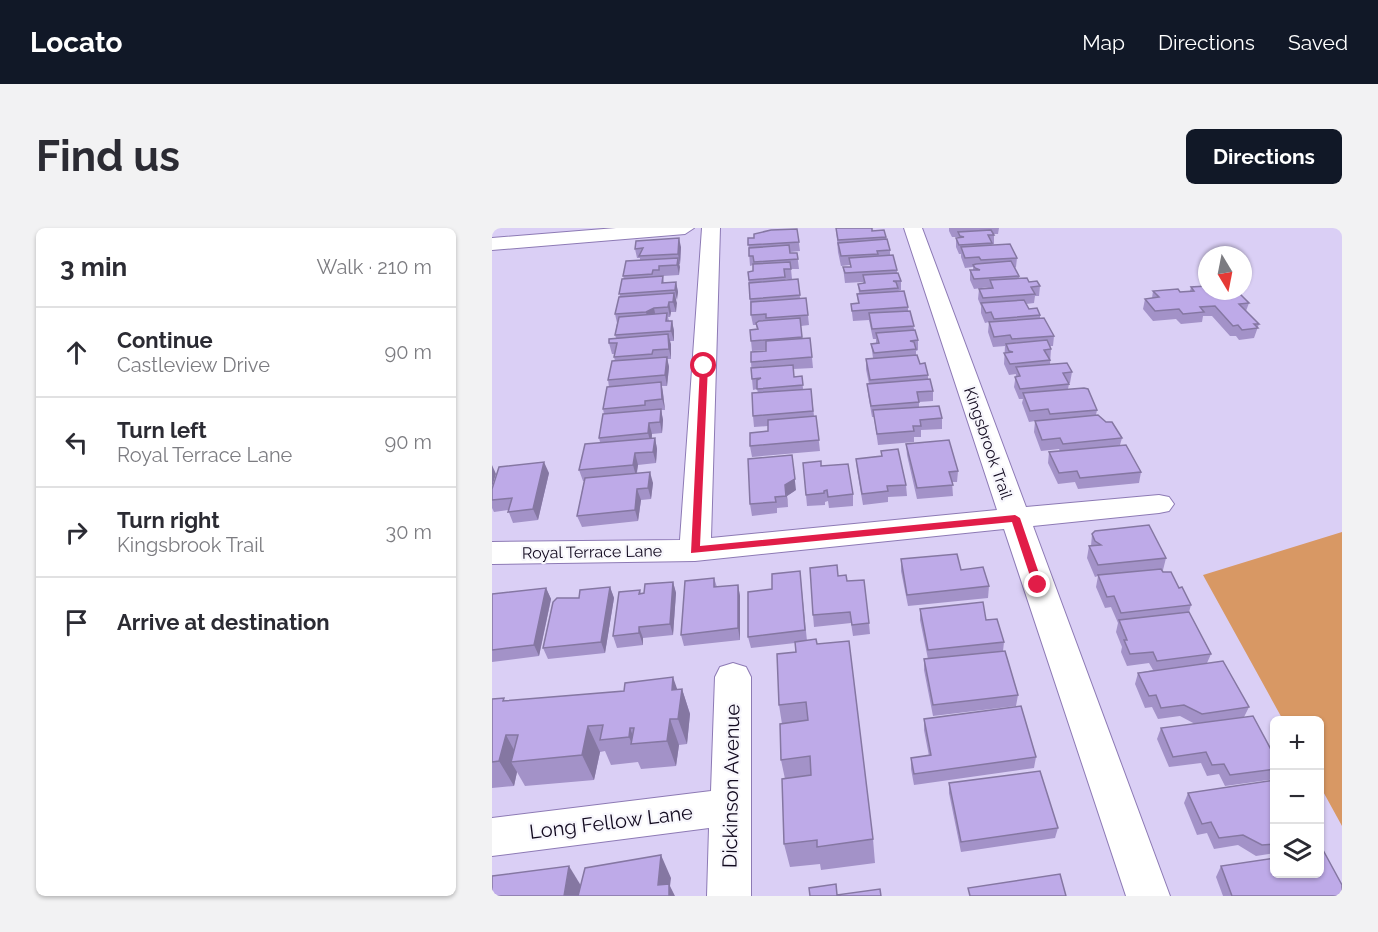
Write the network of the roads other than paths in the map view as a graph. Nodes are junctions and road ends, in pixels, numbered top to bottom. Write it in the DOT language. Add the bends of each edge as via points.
graph roads {
  1 [pos="685,228"];
  2 [pos="711,228"];
  3 [pos="912,228"];
  4 [pos="492,244"];
  5 [pos="1159,504"];
  6 [pos="1015,518"];
  7 [pos="695,550"];
  8 [pos="492,553"];
  9 [pos="733,677"];
  10 [pos="731,807"];
  11 [pos="492,837"];
  12 [pos="729,896"];
  13 [pos="1148,896"];
  1 -- 4 [label="street"];
  2 -- 7 [label="street"];
  3 -- 6 [label="street, Kingsbrook Trail"];
  5 -- 6 [label="street, Royal Terrace Lane"];
  6 -- 7 [label="street, Royal Terrace Lane"];
  6 -- 13 [label="street, Kingsbrook Trail"];
  7 -- 8 [label="street, Royal Terrace Lane"];
  9 -- 10 [label="street, Dickinson Avenue"];
  10 -- 11 [label="street, Long Fellow Lane"];
  10 -- 12 [label="street, Dickinson Avenue"];
}
